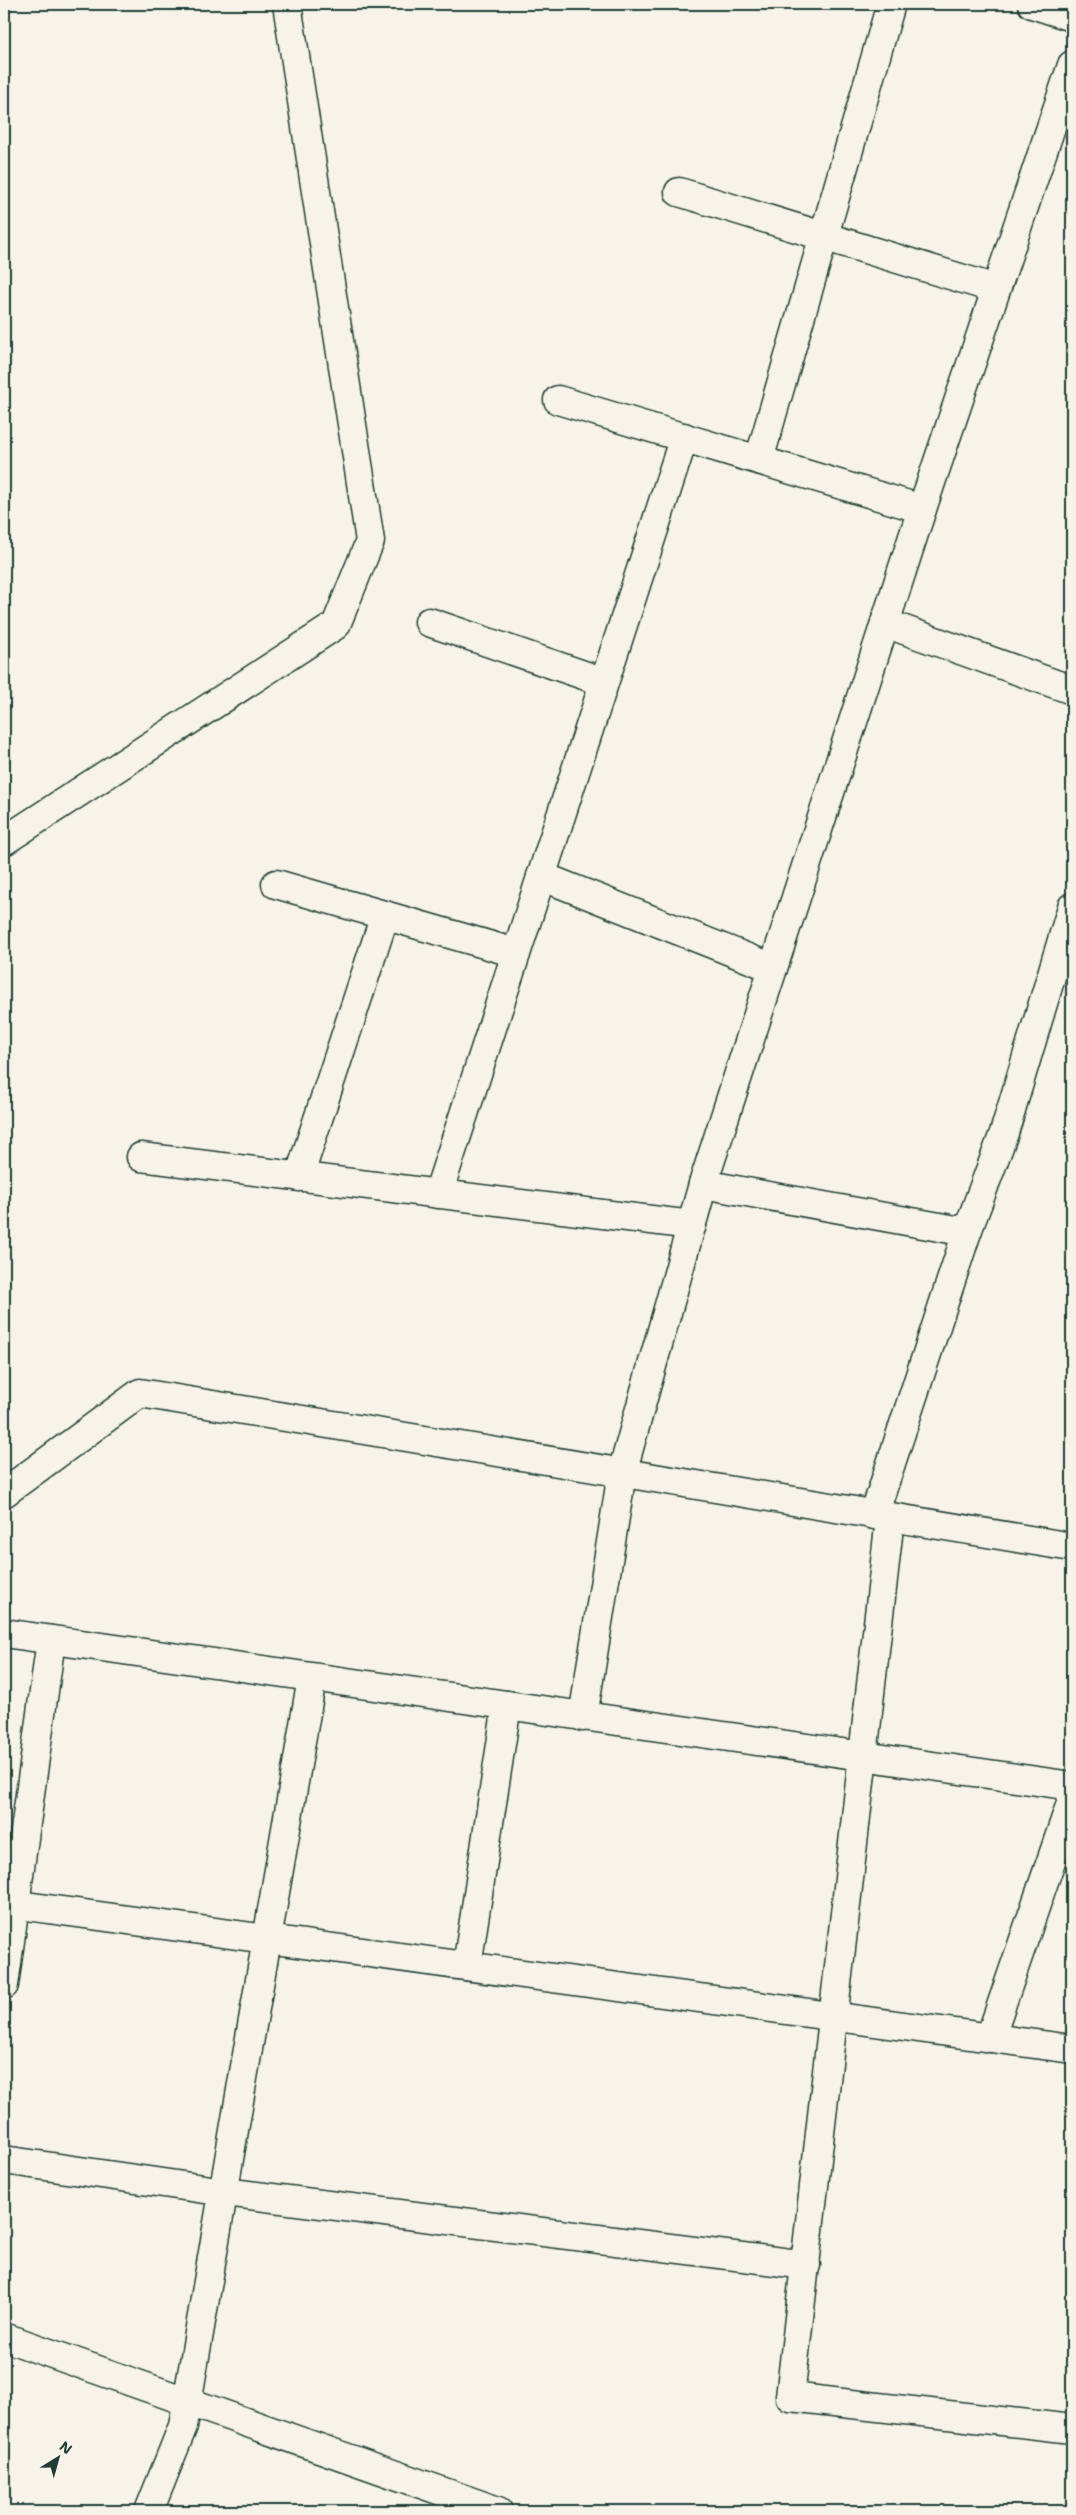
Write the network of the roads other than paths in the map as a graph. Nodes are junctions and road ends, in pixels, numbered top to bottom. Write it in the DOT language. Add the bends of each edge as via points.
graph roads {
  1 [pos="287,4"];
  2 [pos="891,4"];
  3 [pos="1032,4"];
  4 [pos="1072,17"];
  5 [pos="1072,65"];
  6 [pos="679,192"];
  7 [pos="824,236"];
  8 [pos="996,289"];
  9 [pos="558,400"];
  10 [pos="684,438"];
  11 [pos="759,460"];
  12 [pos="922,509"];
  13 [pos="429,622"];
  14 [pos="885,623"];
  15 [pos="604,682"];
  16 [pos="1072,690"];
  17 [pos="4,841"];
  18 [pos="541,876"];
  19 [pos="276,884"];
  20 [pos="1072,907"];
  21 [pos="385,915"];
  22 [pos="516,953"];
  23 [pos="773,968"];
  24 [pos="141,1157"];
  25 [pos="299,1177"];
  26 [pos="703,1184"];
  27 [pos="438,1194"];
  28 [pos="692,1225"];
  29 [pos="968,1232"];
  30 [pos="622,1473"];
  31 [pos="4,1493"];
  32 [pos="882,1516"];
  33 [pos="1072,1548"];
  34 [pos="4,1634"];
  35 [pos="51,1640"];
  36 [pos="312,1678"];
  37 [pos="507,1705"];
  38 [pos="583,1716"];
  39 [pos="863,1757"];
  40 [pos="1072,1786"];
  41 [pos="1072,1800"];
  42 [pos="9,1903"];
  43 [pos="268,1939"];
  44 [pos="467,1966"];
  45 [pos="4,1985"];
  46 [pos="834,2016"];
  47 [pos="990,2038"];
  48 [pos="1072,2049"];
  49 [pos="4,2160"];
  50 [pos="225,2192"];
  51 [pos="806,2265"];
  52 [pos="4,2337"];
  53 [pos="188,2402"];
  54 [pos="1072,2429"];
  55 [pos="149,2511"];
  56 [pos="498,2511"];
  1 -- 17 [label="street" via="370,541 336,625"];
  2 -- 7 [label="street"];
  3 -- 4 [label="street"];
  5 -- 8 [label="street"];
  6 -- 7 [label="street"];
  7 -- 8 [label="street"];
  7 -- 11 [label="street"];
  8 -- 12 [label="street"];
  9 -- 10 [label="street"];
  10 -- 11 [label="street"];
  10 -- 15 [label="street"];
  11 -- 12 [label="street"];
  12 -- 14 [label="street"];
  13 -- 15 [label="street"];
  14 -- 16 [label="street"];
  14 -- 23 [label="street"];
  15 -- 18 [label="street"];
  18 -- 22 [label="street"];
  18 -- 23 [label="street"];
  19 -- 21 [label="street"];
  20 -- 29 [label="street" via="1004,1133"];
  21 -- 22 [label="street"];
  21 -- 25 [label="street"];
  22 -- 27 [label="street"];
  23 -- 26 [label="street"];
  24 -- 25 [label="street"];
  25 -- 27 [label="street"];
  26 -- 28 [label="street"];
  26 -- 29 [label="street"];
  27 -- 28 [label="street"];
  28 -- 30 [label="street"];
  29 -- 32 [label="street"];
  30 -- 31 [label="street" via="140,1393"];
  30 -- 32 [label="street"];
  30 -- 38 [label="street"];
  32 -- 33 [label="street"];
  32 -- 39 [label="street"];
  34 -- 35 [label="street"];
  35 -- 36 [label="street"];
  35 -- 42 [label="street"];
  36 -- 37 [label="street"];
  36 -- 43 [label="street"];
  37 -- 38 [label="street"];
  37 -- 44 [label="street"];
  38 -- 39 [label="street"];
  39 -- 40 [label="street"];
  39 -- 46 [label="street"];
  41 -- 47 [label="street"];
  42 -- 43 [label="street"];
  42 -- 45 [label="street"];
  43 -- 44 [label="street"];
  43 -- 50 [label="street"];
  44 -- 46 [label="street"];
  46 -- 47 [label="street"];
  46 -- 51 [label="street"];
  47 -- 48 [label="street"];
  49 -- 50 [label="street"];
  50 -- 51 [label="street"];
  50 -- 53 [label="street"];
  51 -- 54 [label="street" via="790,2396"];
  52 -- 53 [label="street"];
  53 -- 55 [label="street" via="184,2426"];
  53 -- 56 [label="street"];
}
